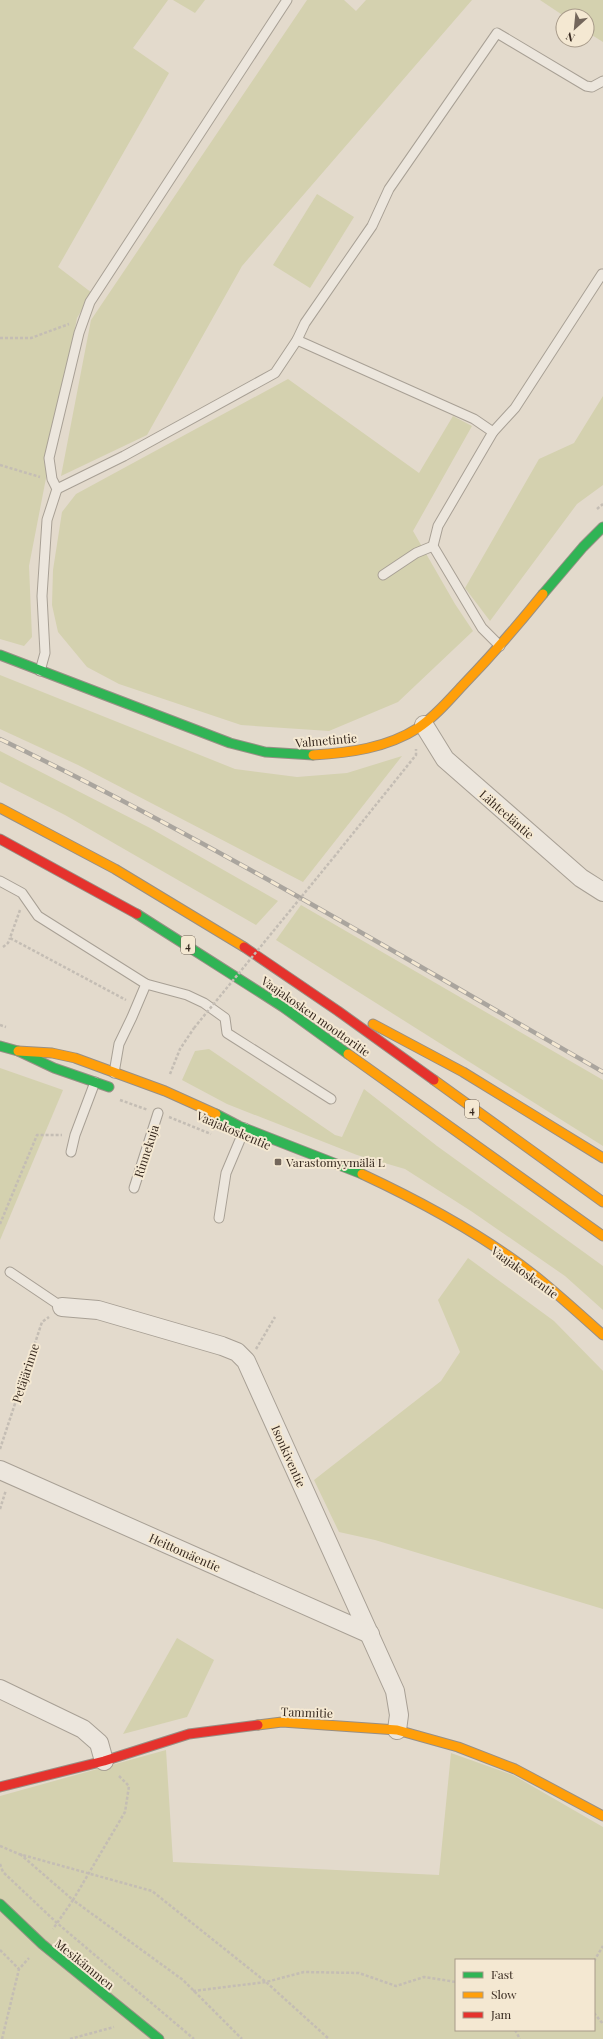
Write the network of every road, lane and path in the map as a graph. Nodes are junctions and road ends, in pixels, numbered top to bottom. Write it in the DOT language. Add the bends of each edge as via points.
graph roads {
  1 [pos="287,0"];
  2 [pos="603,81"];
  3 [pos="602,274"];
  4 [pos="84,319"];
  5 [pos="0,338"];
  6 [pos="297,340"];
  7 [pos="494,432"];
  8 [pos="0,465"];
  9 [pos="52,479"];
  10 [pos="57,489"];
  11 [pos="600,537"];
  12 [pos="433,546"];
  13 [pos="383,575"];
  14 [pos="500,646"];
  15 [pos="0,655"];
  16 [pos="40,671"];
  17 [pos="424,725"];
  18 [pos="417,745"];
  19 [pos="0,808"];
  20 [pos="0,839"];
  21 [pos="0,881"];
  22 [pos="603,892"];
  23 [pos="22,904"];
  24 [pos="10,938"];
  25 [pos="3,946"];
  26 [pos="146,984"];
  27 [pos="137,1005"];
  28 [pos="343,1014"];
  29 [pos="0,1046"];
  30 [pos="18,1051"];
  31 [pos="100,1068"];
  32 [pos="114,1073"];
  33 [pos="170,1075"];
  34 [pos="93,1086"];
  35 [pos="117,1090"];
  36 [pos="331,1099"];
  37 [pos="162,1108"];
  38 [pos="195,1115"];
  39 [pos="242,1127"];
  40 [pos="74,1135"];
  41 [pos="214,1136"];
  42 [pos="71,1152"];
  43 [pos="603,1158"];
  44 [pos="352,1170"];
  45 [pos="348,1182"];
  46 [pos="134,1188"];
  47 [pos="603,1202"];
  48 [pos="219,1218"];
  49 [pos="0,1224"];
  50 [pos="603,1236"];
  51 [pos="10,1272"];
  52 [pos="62,1307"];
  53 [pos="275,1317"];
  54 [pos="603,1335"];
  55 [pos="257,1347"];
  56 [pos="0,1448"];
  57 [pos="0,1470"];
  58 [pos="370,1634"];
  59 [pos="0,1689"];
  60 [pos="397,1730"];
  61 [pos="104,1762"];
  62 [pos="0,1788"];
  63 [pos="603,1816"];
  64 [pos="0,1846"];
  65 [pos="19,1854"];
  66 [pos="0,1864"];
  67 [pos="89,1873"];
  68 [pos="72,1900"];
  69 [pos="0,1904"];
  70 [pos="57,1923"];
  71 [pos="42,1944"];
  72 [pos="603,1946"];
  73 [pos="0,1950"];
  74 [pos="595,1959"];
  75 [pos="19,1968"];
  76 [pos="266,1982"];
  77 [pos="455,1982"];
  78 [pos="193,1991"];
  79 [pos="595,2013"];
  80 [pos="136,2020"];
  81 [pos="603,2024"];
  82 [pos="2,2039"];
  83 [pos="70,2039"];
  84 [pos="159,2039"];
  85 [pos="194,2039"];
  86 [pos="242,2039"];
  87 [pos="329,2039"];
  1 -- 4 [label="lane" via="90,302"];
  2 -- 6 [label="lane" via="592,87 586,86 496,33 389,189 372,226 305,323"];
  3 -- 7 [label="lane" via="515,408"];
  4 -- 5 [label="path" via="31,338"];
  4 -- 9 [label="lane" via="49,458"];
  6 -- 7 [label="lane" via="474,419"];
  6 -- 10 [label="lane" via="275,373 158,439"];
  7 -- 12 [label="lane" via="438,526"];
  8 -- 9 [label="path"];
  9 -- 10 [label="lane"];
  10 -- 16 [label="lane" via="47,520 42,596 45,653"];
  11 -- 14 [label="main road, Valmetintie" via="583,547"];
  12 -- 13 [label="lane" via="416,553"];
  12 -- 14 [label="lane" via="482,628"];
  14 -- 17 [label="main road, Valmetintie"];
  15 -- 16 [label="main road, Valmetintie"];
  16 -- 17 [label="main road, Valmetintie" via="237,746 264,752 290,755 354,751 382,744"];
  17 -- 22 [label="street, Lähteeläntie" via="445,759 581,878"];
  18 -- 33 [label="path, bridge" via="416,755 194,1028 180,1049"];
  19 -- 28 [label="main road, Vaajakosken moottoritie / 4" via="57,837 222,933"];
  20 -- 50 [label="main road, Vaajakosken moottoritie / 4" via="128,908 284,1007"];
  21 -- 26 [label="lane" via="22,893 38,916"];
  23 -- 24 [label="path"];
  24 -- 25 [label="path"];
  24 -- 27 [label="path"];
  26 -- 27 [label="lane"];
  26 -- 36 [label="lane" via="187,995 204,1003 225,1018 227,1033"];
  27 -- 32 [label="lane" via="118,1044"];
  28 -- 43 [label="main road" via="381,1027 431,1053"];
  28 -- 47 [label="main road, Vaajakosken moottoritie / 4"];
  29 -- 30 [label="main road, Vaajakoskentie"];
  30 -- 31 [label="main road, Vaajakoskentie" via="52,1053 75,1058"];
  30 -- 34 [label="main road, Vaajakoskentie"];
  31 -- 32 [label="main road, Vaajakoskentie"];
  31 -- 34 [label="lane"];
  32 -- 35 [label="lane"];
  32 -- 39 [label="main road, Vaajakoskentie" via="204,1107"];
  34 -- 35 [label="main road, Vaajakoskentie"];
  34 -- 37 [label="path, Vaajakoskentie"];
  34 -- 40 [label="lane"];
  37 -- 41 [label="path, Vaajakoskentie"];
  37 -- 46 [label="lane, Rinnekuja"];
  38 -- 39 [label="main road, Vaajakoskentie"];
  39 -- 44 [label="main road, Vaajakoskentie"];
  39 -- 48 [label="lane" via="226,1174"];
  40 -- 42 [label="lane"];
  40 -- 49 [label="path" via="37,1135"];
  44 -- 45 [label="lane"];
  44 -- 54 [label="main road, Vaajakoskentie" via="402,1193 498,1249 539,1279"];
  51 -- 52 [label="lane"];
  52 -- 56 [label="path, Petäjärinne" via="42,1322"];
  52 -- 58 [label="street, Isonkiventie" via="98,1310 222,1346 237,1352 246,1361"];
  53 -- 55 [label="path"];
  57 -- 58 [label="street, Heittomäentie"];
  58 -- 60 [label="street, Isonkiventie" via="395,1691 399,1715"];
  59 -- 61 [label="street" via="83,1729 100,1743"];
  60 -- 61 [label="main road, Tammitie" via="282,1722 189,1734"];
  60 -- 63 [label="main road, Tammitie" via="458,1747 515,1768"];
  61 -- 62 [label="main road, Tammitie"];
  61 -- 67 [label="path" via="129,1786 125,1812"];
  64 -- 65 [label="path"];
  65 -- 67 [label="path"];
  65 -- 68 [label="path"];
  66 -- 70 [label="path" via="3,1872"];
  67 -- 68 [label="path"];
  67 -- 76 [label="path" via="152,1891"];
  68 -- 70 [label="path"];
  68 -- 78 [label="path" via="183,1980"];
  69 -- 71 [label="main road, Mesikämmen"];
  70 -- 71 [label="path"];
  70 -- 85 [label="path"];
  71 -- 75 [label="path"];
  71 -- 80 [label="main road, Mesikämmen"];
  72 -- 74 [label="path"];
  73 -- 75 [label="path"];
  75 -- 82 [label="path"];
  76 -- 77 [label="path" via="304,1972 359,1973 396,1986 424,1977"];
  76 -- 78 [label="path"];
  76 -- 87 [label="path"];
  78 -- 86 [label="path"];
  79 -- 81 [label="path"];
  80 -- 83 [label="path"];
  80 -- 84 [label="main road, Mesikämmen"];
}
